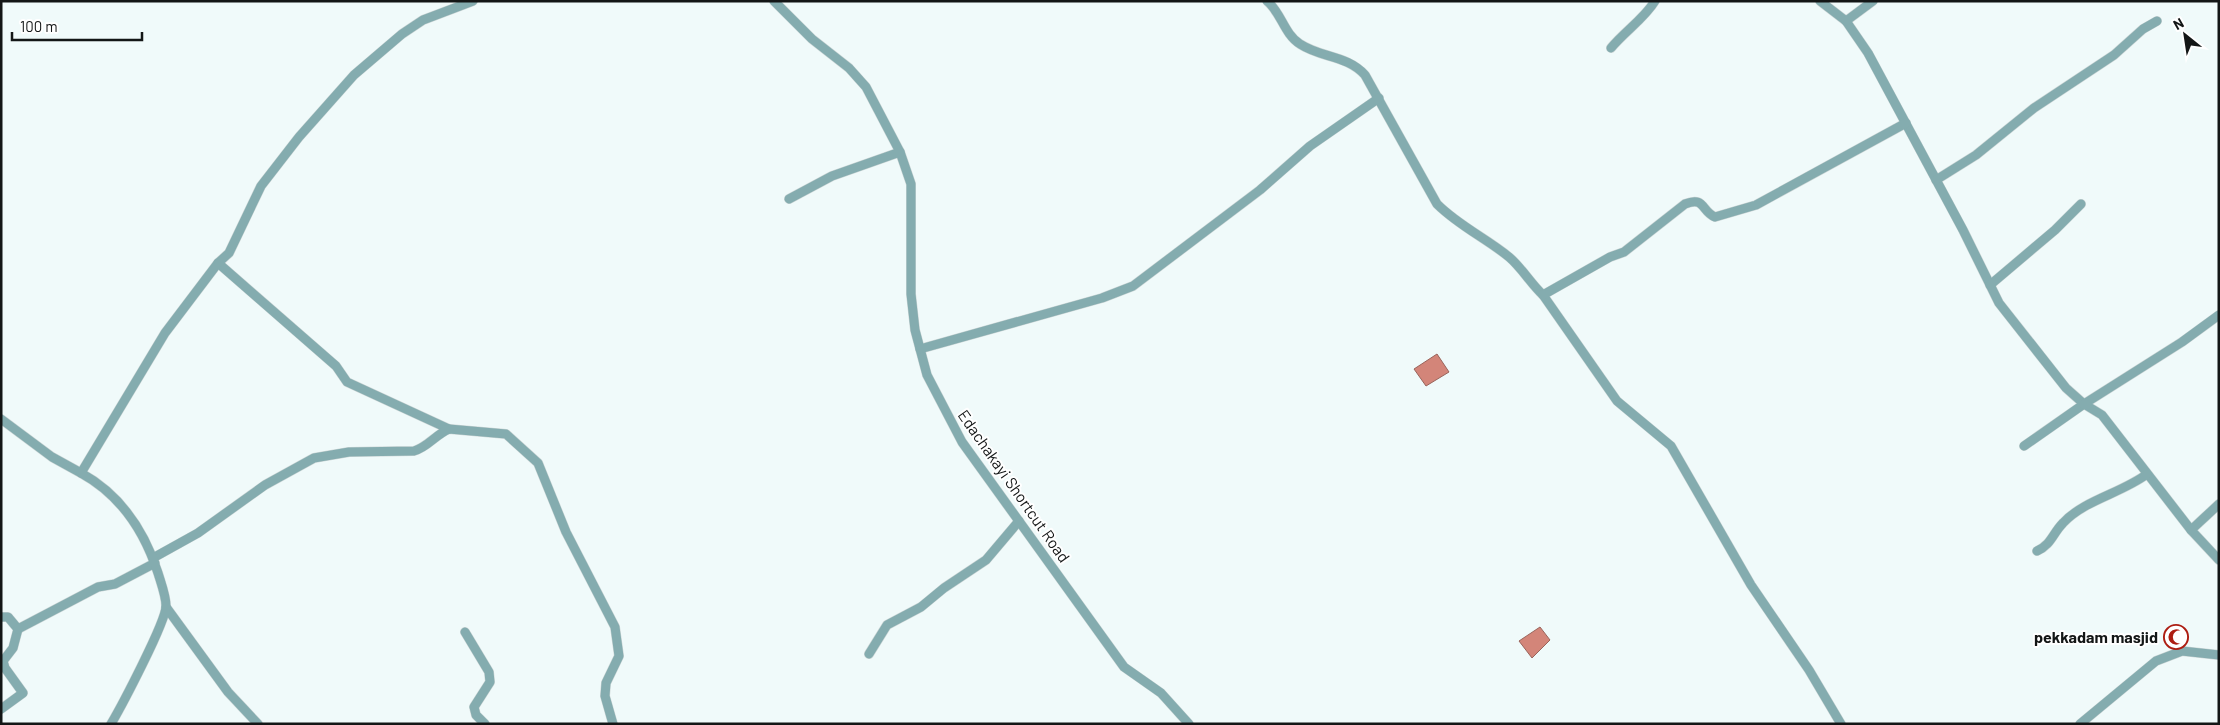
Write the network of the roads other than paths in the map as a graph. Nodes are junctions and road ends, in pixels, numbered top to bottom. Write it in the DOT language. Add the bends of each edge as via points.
graph roads {
  1 [pos="473,1"];
  2 [pos="774,1"];
  3 [pos="1267,1"];
  4 [pos="1656,1"];
  5 [pos="1820,1"];
  6 [pos="1873,1"];
  7 [pos="1846,21"];
  8 [pos="2157,21"];
  9 [pos="1612,48"];
  10 [pos="1379,98"];
  11 [pos="1906,123"];
  12 [pos="900,152"];
  13 [pos="1936,180"];
  14 [pos="790,199"];
  15 [pos="2081,204"];
  16 [pos="218,263"];
  17 [pos="1990,285"];
  18 [pos="1543,295"];
  19 [pos="2219,315"];
  20 [pos="920,349"];
  21 [pos="2084,404"];
  22 [pos="1,419"];
  23 [pos="449,429"];
  24 [pos="2024,446"];
  25 [pos="81,474"];
  26 [pos="2147,474"];
  27 [pos="2219,504"];
  28 [pos="1019,521"];
  29 [pos="2191,530"];
  30 [pos="2037,551"];
  31 [pos="2219,560"];
  32 [pos="154,561"];
  33 [pos="166,607"];
  34 [pos="1,616"];
  35 [pos="18,629"];
  36 [pos="465,632"];
  37 [pos="869,654"];
  38 [pos="2219,655"];
  39 [pos="1,709"];
  40 [pos="111,724"];
  41 [pos="258,724"];
  42 [pos="485,724"];
  43 [pos="613,724"];
  44 [pos="1189,724"];
  45 [pos="1841,724"];
  46 [pos="2080,724"];
  1 -- 16 [label="street" via="424,20 402,34 354,75 262,186 229,253"];
  2 -- 12 [label="street, Edachakayi Shortcut Road" via="866,87"];
  3 -- 10 [label="street" via="1300,44 1357,66"];
  4 -- 9 [label="street"];
  5 -- 7 [label="street"];
  6 -- 7 [label="street"];
  7 -- 11 [label="street" via="1868,53"];
  8 -- 13 [label="street" via="2143,29 2114,56 2034,108 1969,160"];
  10 -- 18 [label="street" via="1437,204 1450,217 1511,258"];
  10 -- 20 [label="street" via="1310,146 1260,190 1133,286 1102,298"];
  11 -- 13 [label="street"];
  11 -- 18 [label="street" via="1756,206 1715,217 1704,205 1693,201 1685,204 1624,252"];
  12 -- 14 [label="street" via="832,176"];
  12 -- 20 [label="street, Edachakayi Shortcut Road" via="912,184 911,294"];
  13 -- 17 [label="street"];
  15 -- 17 [label="street"];
  16 -- 23 [label="street" via="336,366 347,382"];
  16 -- 25 [label="street" via="164,333"];
  17 -- 21 [label="street" via="1999,304 2043,362"];
  18 -- 45 [label="street" via="1618,401 1671,446 1751,585"];
  19 -- 21 [label="street"];
  20 -- 28 [label="street, Edachakayi Shortcut Road" via="927,376 962,442"];
  21 -- 24 [label="street"];
  21 -- 26 [label="street" via="2102,415"];
  22 -- 25 [label="street"];
  23 -- 32 [label="street" via="414,451 349,452 314,458 266,485"];
  23 -- 43 [label="street" via="506,434 538,463 566,532 615,627 619,656 606,683"];
  25 -- 32 [label="street" via="119,500 149,546"];
  26 -- 29 [label="street"];
  26 -- 30 [label="street" via="2074,513 2046,547"];
  27 -- 29 [label="street"];
  28 -- 37 [label="street" via="986,560 921,608 887,625"];
  28 -- 44 [label="street, Edachakayi Shortcut Road" via="1124,667 1161,693"];
  29 -- 31 [label="street"];
  32 -- 33 [label="street"];
  32 -- 35 [label="street" via="115,584 98,586"];
  33 -- 40 [label="street" via="128,694"];
  33 -- 41 [label="street" via="228,692"];
  34 -- 35 [label="street" via="8,617"];
  35 -- 39 [label="street" via="4,661 5,668 23,692"];
  36 -- 42 [label="street" via="489,672 490,682 474,708"];
  38 -- 46 [label="street" via="2182,651 2156,662"];
}
